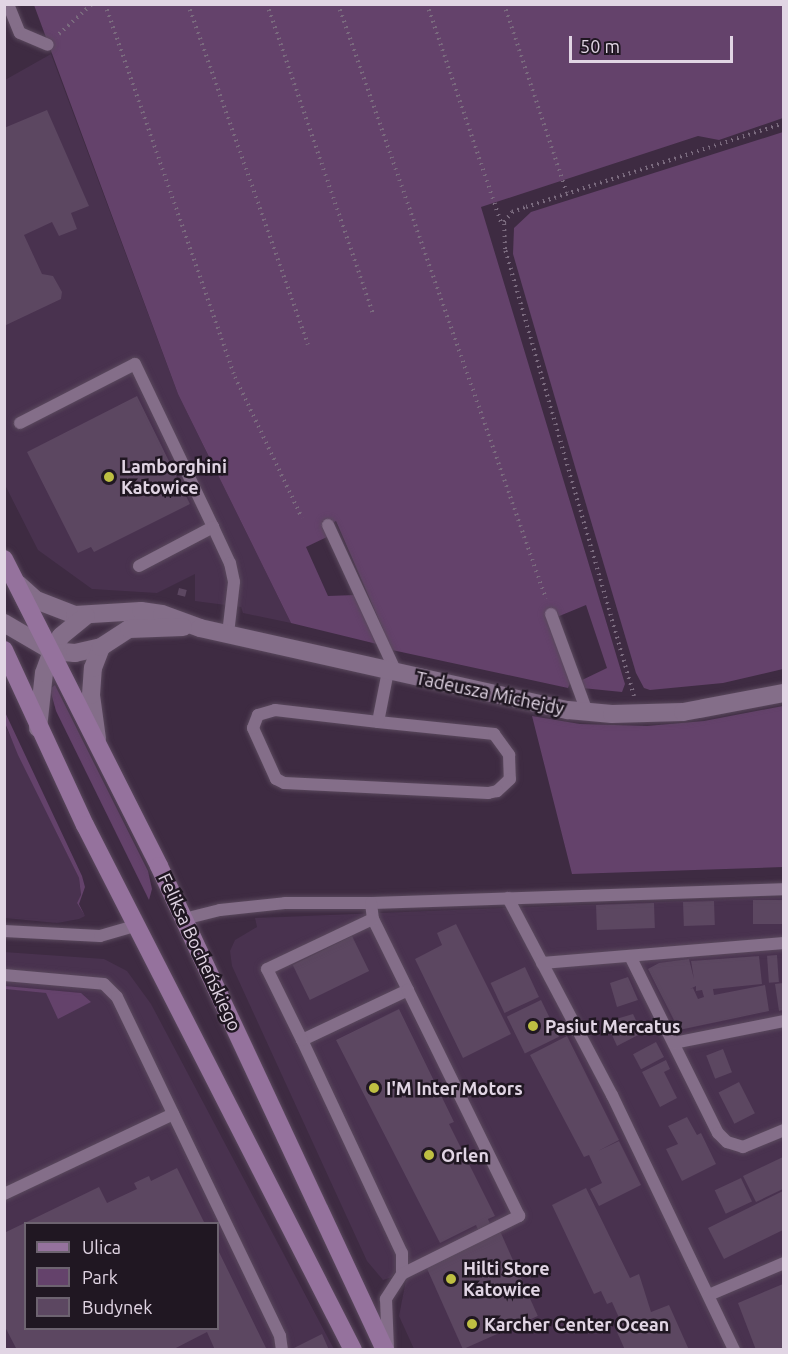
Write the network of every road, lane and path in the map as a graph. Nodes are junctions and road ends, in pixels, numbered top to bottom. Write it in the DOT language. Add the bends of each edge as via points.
graph roads {
  1 [pos="8,4"];
  2 [pos="92,4"];
  3 [pos="105,4"];
  4 [pos="188,4"];
  5 [pos="267,4"];
  6 [pos="338,4"];
  7 [pos="427,4"];
  8 [pos="504,4"];
  9 [pos="48,45"];
  10 [pos="783,123"];
  11 [pos="567,193"];
  12 [pos="503,229"];
  13 [pos="373,313"];
  14 [pos="308,344"];
  15 [pos="20,423"];
  16 [pos="302,518"];
  17 [pos="328,525"];
  18 [pos="213,527"];
  19 [pos="4,559"];
  20 [pos="139,566"];
  21 [pos="18,584"];
  22 [pos="551,614"];
  23 [pos="86,616"];
  24 [pos="4,623"];
  25 [pos="200,628"];
  26 [pos="228,634"];
  27 [pos="101,647"];
  28 [pos="4,650"];
  29 [pos="51,651"];
  30 [pos="392,671"];
  31 [pos="783,693"];
  32 [pos="586,712"];
  33 [pos="639,714"];
  34 [pos="378,722"];
  35 [pos="38,728"];
  36 [pos="96,740"];
  37 [pos="783,889"];
  38 [pos="508,898"];
  39 [pos="371,903"];
  40 [pos="184,919"];
  41 [pos="374,919"];
  42 [pos="135,926"];
  43 [pos="4,931"];
  44 [pos="783,943"];
  45 [pos="630,957"];
  46 [pos="542,963"];
  47 [pos="4,975"];
  48 [pos="408,990"];
  49 [pos="783,1021"];
  50 [pos="302,1040"];
  51 [pos="674,1043"];
  52 [pos="173,1114"];
  53 [pos="783,1130"];
  54 [pos="4,1194"];
  55 [pos="783,1263"];
  56 [pos="402,1274"];
  57 [pos="709,1295"];
  58 [pos="282,1350"];
  59 [pos="353,1350"];
  60 [pos="387,1350"];
  61 [pos="734,1350"];
  1 -- 9 [label="lane" via="20,33"];
  2 -- 9 [label="path"];
  3 -- 16 [label="path" via="235,376"];
  4 -- 14 [label="path"];
  5 -- 13 [label="path"];
  6 -- 22 [label="path"];
  7 -- 12 [label="path"];
  8 -- 11 [label="path"];
  10 -- 11 [label="path"];
  11 -- 12 [label="path" via="512,212"];
  12 -- 33 [label="path" via="505,249"];
  15 -- 18 [label="lane" via="135,364"];
  17 -- 30 [label="lane"];
  18 -- 20 [label="lane"];
  18 -- 26 [label="lane" via="230,563 234,582"];
  19 -- 21 [label="main road, Feliksa Bocheńskiego"];
  21 -- 23 [label="street, Tadeusza Michejdy" via="56,610"];
  21 -- 29 [label="main road, Feliksa Bocheńskiego"];
  22 -- 32 [label="lane"];
  23 -- 25 [label="street, Tadeusza Michejdy" via="141,611"];
  23 -- 29 [label="street" via="61,636"];
  24 -- 29 [label="street, Tadeusza Michejdy"];
  25 -- 26 [label="street, Tadeusza Michejdy"];
  25 -- 27 [label="street, Tadeusza Michejdy" via="129,629"];
  26 -- 30 [label="street, Tadeusza Michejdy"];
  27 -- 29 [label="street, Tadeusza Michejdy" via="75,653"];
  27 -- 36 [label="street" via="93,668 91,694"];
  28 -- 35 [label="main road"];
  29 -- 35 [label="street" via="44,673"];
  29 -- 36 [label="main road, Feliksa Bocheńskiego"];
  30 -- 32 [label="street, Tadeusza Michejdy"];
  30 -- 34 [label="lane"];
  31 -- 33 [label="street, Tadeusza Michejdy" via="717,707"];
  32 -- 33 [label="street, Tadeusza Michejdy"];
  34 -- 34 [label="lane" via="275,710 258,715 254,728 272,774 284,783 488,793 497,791 510,778 509,755 494,735"];
  35 -- 42 [label="main road"];
  36 -- 40 [label="main road, Feliksa Bocheńskiego"];
  37 -- 38 [label="lane"];
  38 -- 39 [label="lane"];
  38 -- 46 [label="lane"];
  39 -- 40 [label="lane" via="285,903 220,910"];
  39 -- 41 [label="lane"];
  40 -- 60 [label="main road, Feliksa Bocheńskiego"];
  41 -- 48 [label="lane"];
  41 -- 50 [label="lane" via="267,969"];
  42 -- 43 [label="lane" via="100,936"];
  42 -- 59 [label="main road" via="289,1218"];
  44 -- 45 [label="lane"];
  45 -- 46 [label="lane"];
  45 -- 51 [label="lane"];
  46 -- 57 [label="lane" via="612,1095"];
  47 -- 52 [label="lane" via="104,984 117,997"];
  48 -- 50 [label="lane"];
  48 -- 56 [label="lane" via="519,1216"];
  49 -- 51 [label="lane"];
  50 -- 56 [label="lane" via="396,1238 402,1253"];
  51 -- 53 [label="lane" via="718,1133 727,1142 743,1146"];
  52 -- 54 [label="lane"];
  52 -- 58 [label="lane" via="280,1336"];
  55 -- 57 [label="lane"];
  56 -- 60 [label="lane" via="386,1299"];
  57 -- 61 [label="lane"];
}
